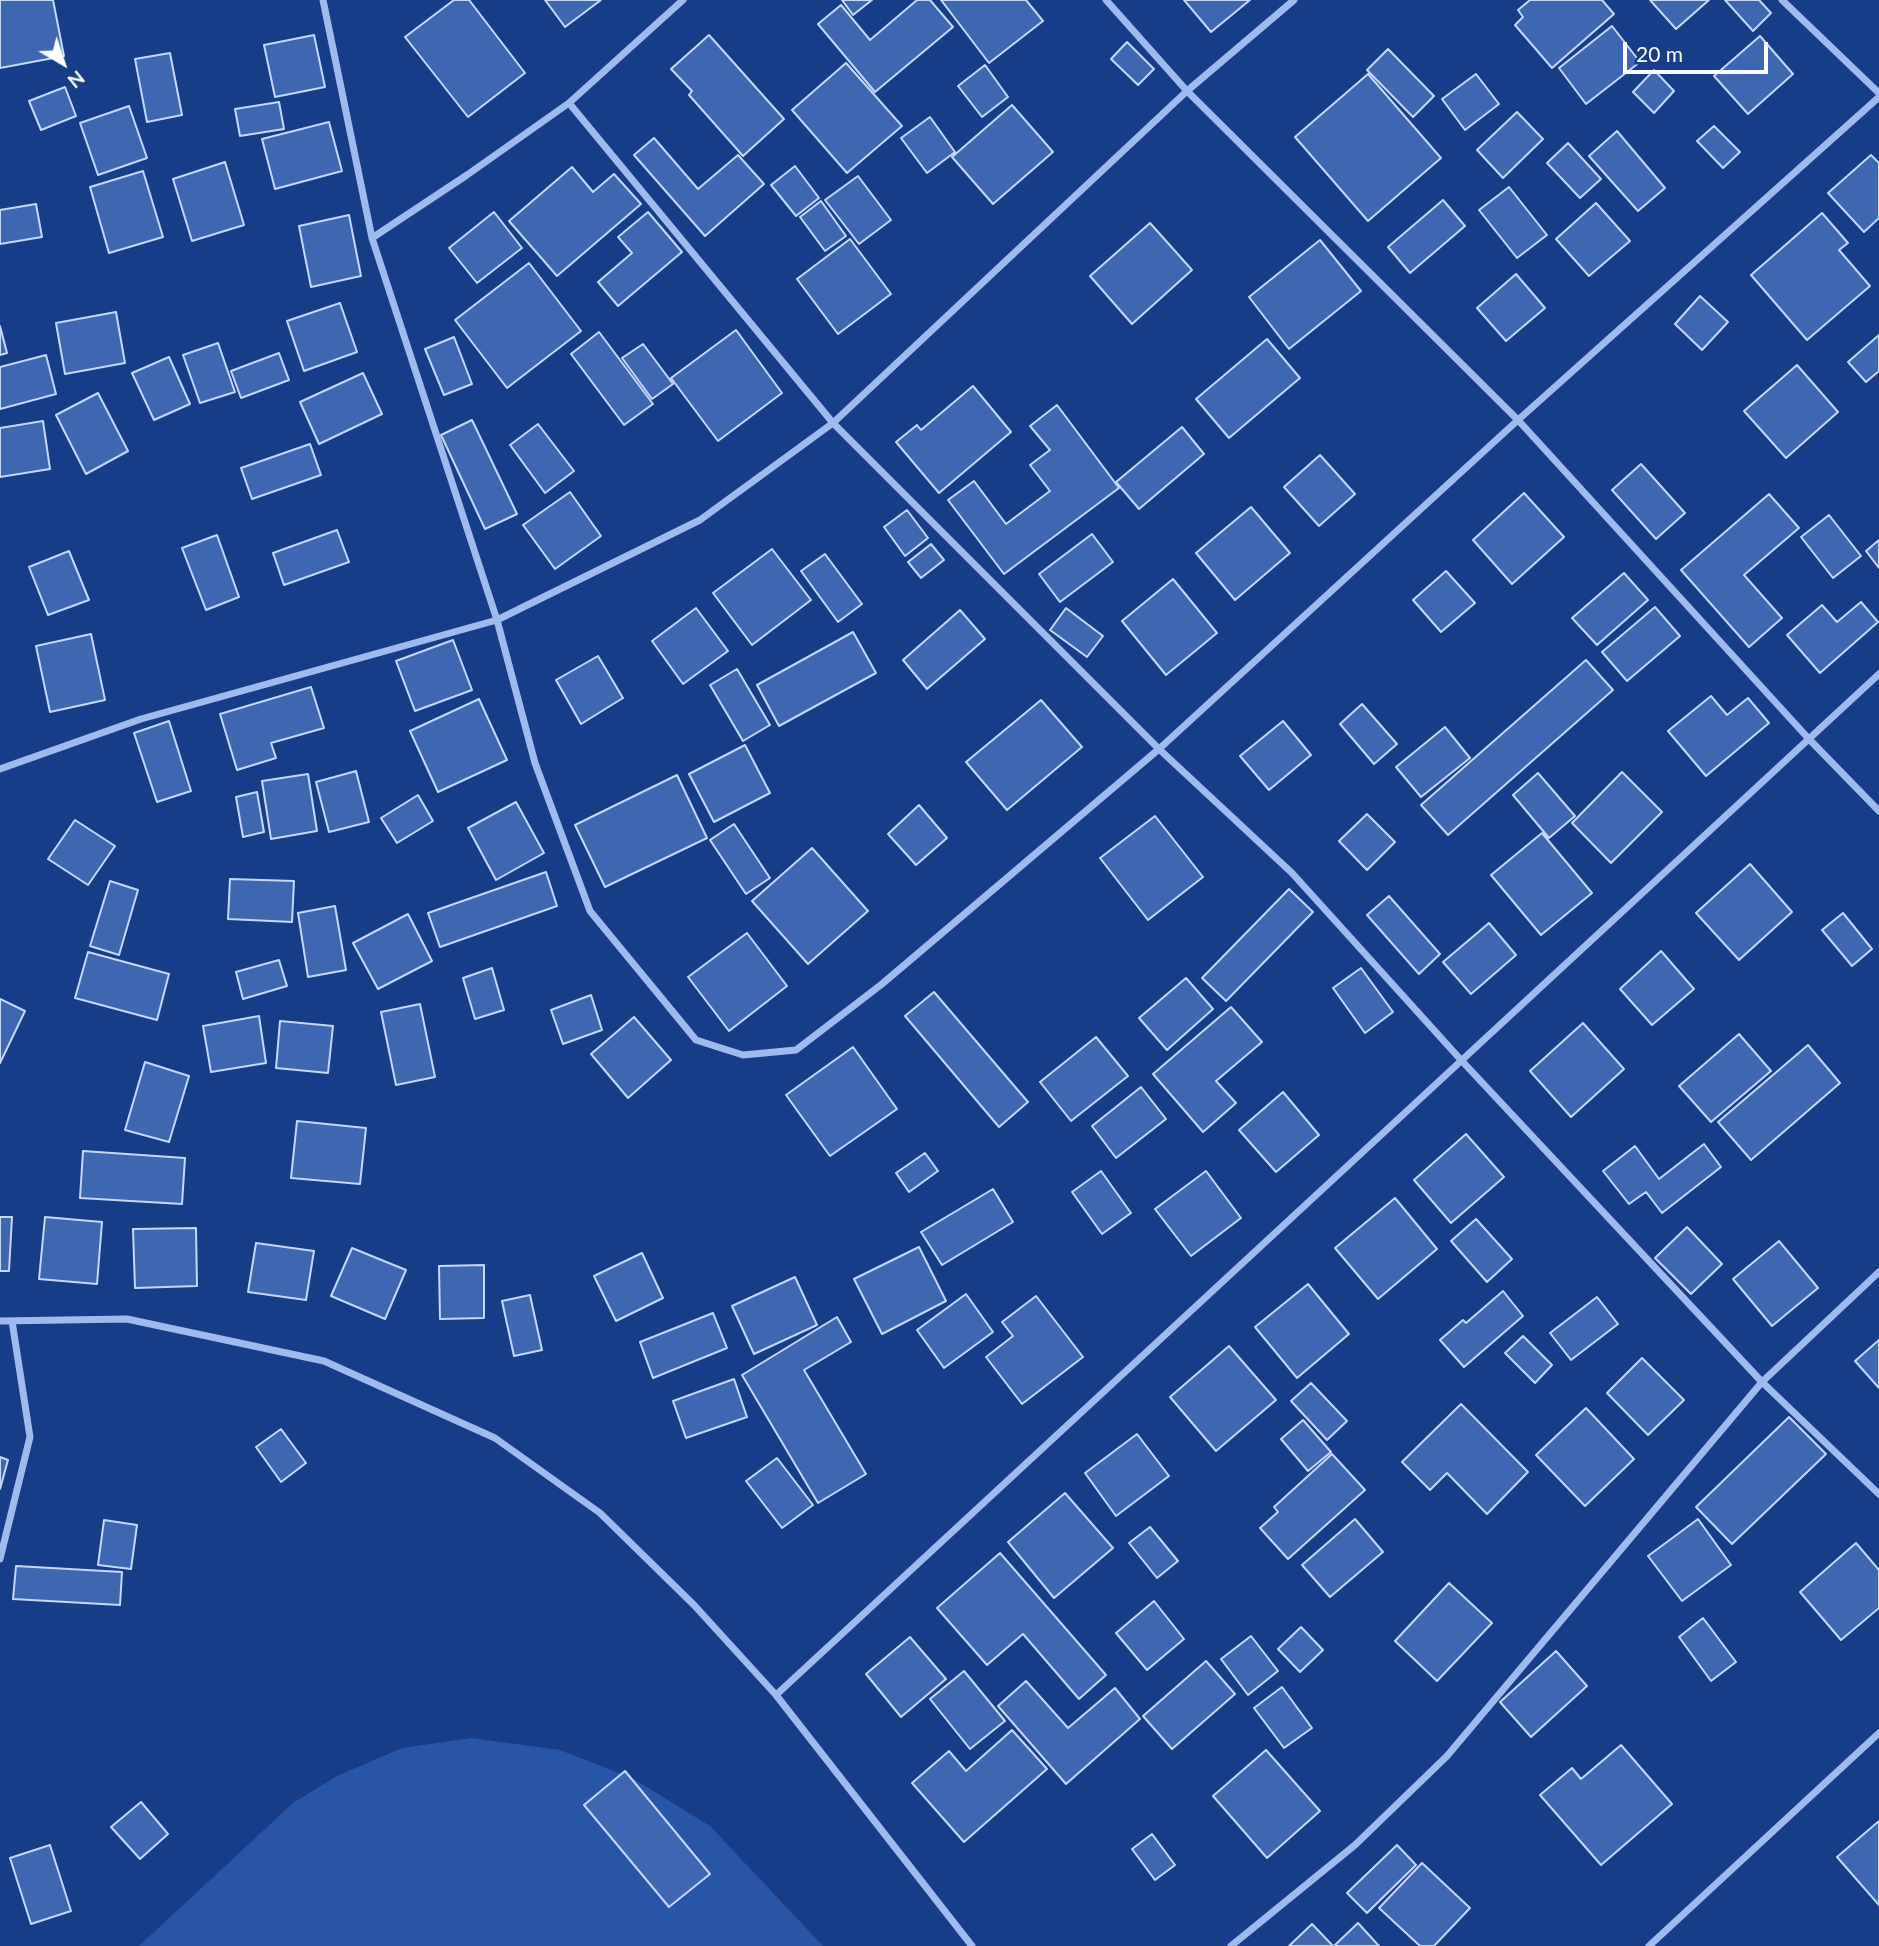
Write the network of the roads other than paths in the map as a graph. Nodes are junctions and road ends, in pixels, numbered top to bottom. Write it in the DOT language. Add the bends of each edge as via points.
graph roads {
  1 [pos="323,0"];
  2 [pos="683,0"];
  3 [pos="1106,0"];
  4 [pos="1294,0"];
  5 [pos="1782,0"];
  6 [pos="1187,91"];
  7 [pos="1879,95"];
  8 [pos="569,103"];
  9 [pos="372,238"];
  10 [pos="1518,420"];
  11 [pos="833,423"];
  12 [pos="497,620"];
  13 [pos="1879,674"];
  14 [pos="1808,738"];
  15 [pos="1158,750"];
  16 [pos="0,769"];
  17 [pos="1879,811"];
  18 [pos="1461,1060"];
  19 [pos="1879,1272"];
  20 [pos="0,1321"];
  21 [pos="12,1321"];
  22 [pos="1762,1382"];
  23 [pos="1879,1494"];
  24 [pos="0,1559"];
  25 [pos="776,1695"];
  26 [pos="1879,1733"];
  27 [pos="972,1946"];
  28 [pos="1231,1946"];
  29 [pos="1649,1946"];
  1 -- 9 [label="street"];
  2 -- 8 [label="street"];
  3 -- 6 [label="street"];
  4 -- 6 [label="street"];
  5 -- 7 [label="street"];
  6 -- 10 [label="street"];
  6 -- 11 [label="street"];
  7 -- 10 [label="street"];
  8 -- 9 [label="street"];
  8 -- 11 [label="street"];
  9 -- 12 [label="street"];
  10 -- 14 [label="street"];
  10 -- 15 [label="street"];
  11 -- 12 [label="street" via="700,520"];
  11 -- 15 [label="street"];
  12 -- 15 [label="street" via="535,763 590,911 696,1040 743,1055 796,1050 882,984"];
  12 -- 16 [label="street" via="141,719"];
  13 -- 14 [label="street"];
  14 -- 17 [label="street"];
  14 -- 18 [label="street"];
  15 -- 18 [label="street" via="1292,873"];
  18 -- 22 [label="street"];
  18 -- 25 [label="street"];
  19 -- 22 [label="street"];
  20 -- 21 [label="street"];
  21 -- 24 [label="street" via="30,1437"];
  21 -- 25 [label="street" via="127,1319 324,1360 495,1438 600,1513 694,1605"];
  22 -- 23 [label="street"];
  22 -- 28 [label="street" via="1447,1756 1355,1845"];
  25 -- 27 [label="street"];
  26 -- 29 [label="street"];
}
